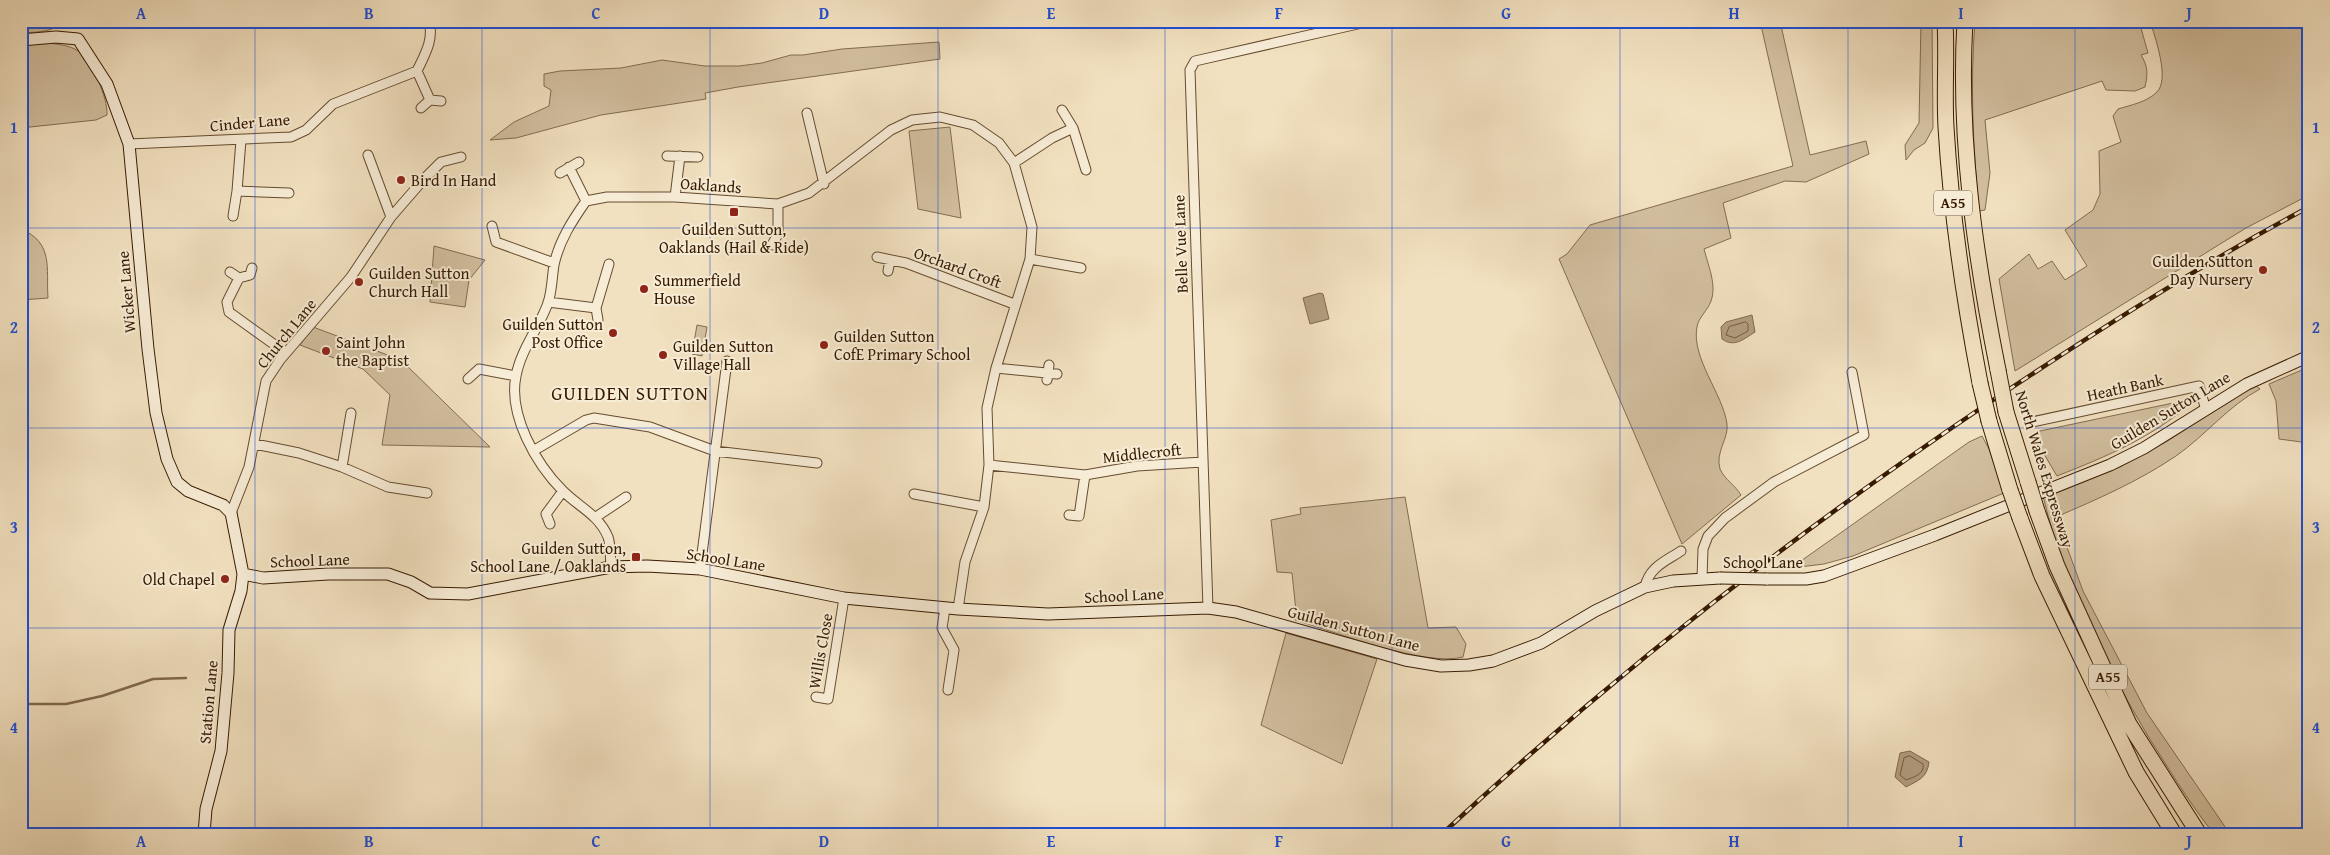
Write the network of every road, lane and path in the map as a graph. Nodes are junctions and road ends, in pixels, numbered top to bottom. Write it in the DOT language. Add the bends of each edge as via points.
graph roads {
  1 [pos="429,21"];
  2 [pos="1372,21"];
  3 [pos="1945,21"];
  4 [pos="1965,21"];
  5 [pos="21,40"];
  6 [pos="417,71"];
  7 [pos="430,100"];
  8 [pos="441,101"];
  9 [pos="421,108"];
  10 [pos="1062,110"];
  11 [pos="806,113"];
  12 [pos="1072,128"];
  13 [pos="241,140"];
  14 [pos="129,144"];
  15 [pos="368,155"];
  16 [pos="667,156"];
  17 [pos="680,156"];
  18 [pos="460,157"];
  19 [pos="698,157"];
  20 [pos="579,162"];
  21 [pos="1014,163"];
  22 [pos="569,167"];
  23 [pos="1086,170"];
  24 [pos="560,173"];
  25 [pos="824,184"];
  26 [pos="237,191"];
  27 [pos="289,193"];
  28 [pos="676,197"];
  29 [pos="586,201"];
  30 [pos="778,204"];
  31 [pos="233,216"];
  32 [pos="391,217"];
  33 [pos="492,226"];
  34 [pos="772,245"];
  35 [pos="877,257"];
  36 [pos="1030,259"];
  37 [pos="890,260"];
  38 [pos="554,263"];
  39 [pos="610,264"];
  40 [pos="252,268"];
  41 [pos="1081,268"];
  42 [pos="888,271"];
  43 [pos="230,272"];
  44 [pos="239,278"];
  45 [pos="548,302"];
  46 [pos="1014,304"];
  47 [pos="596,308"];
  48 [pos="598,320"];
  49 [pos="286,353"];
  50 [pos="2309,356"];
  51 [pos="476,359"];
  52 [pos="727,361"];
  53 [pos="996,368"];
  54 [pos="479,369"];
  55 [pos="1852,372"];
  56 [pos="1050,373"];
  57 [pos="516,376"];
  58 [pos="468,379"];
  59 [pos="2206,410"];
  60 [pos="351,413"];
  61 [pos="2032,422"];
  62 [pos="254,444"];
  63 [pos="533,451"];
  64 [pos="715,451"];
  65 [pos="1203,462"];
  66 [pos="817,463"];
  67 [pos="988,465"];
  68 [pos="342,467"];
  69 [pos="1085,475"];
  70 [pos="563,491"];
  71 [pos="427,493"];
  72 [pos="914,494"];
  73 [pos="623,503"];
  74 [pos="984,507"];
  75 [pos="231,513"];
  76 [pos="1069,515"];
  77 [pos="596,517"];
  78 [pos="550,524"];
  79 [pos="1935,535"];
  80 [pos="1681,551"];
  81 [pos="611,567"];
  82 [pos="700,569"];
  83 [pos="243,574"];
  84 [pos="1702,578"];
  85 [pos="1645,586"];
  86 [pos="844,598"];
  87 [pos="945,608"];
  88 [pos="1208,608"];
  89 [pos="958,609"];
  90 [pos="1493,661"];
  91 [pos="948,690"];
  92 [pos="816,697"];
  93 [pos="204,834"];
  94 [pos="2174,834"];
  95 [pos="2199,834"];
  1 -- 6 [label="street" via="429,47"];
  2 -- 65 [label="street, Belle Vue Lane" via="1195,61 1190,70"];
  3 -- 94 [label="highway, A55, bridge" via="1946,127 1955,220 1965,307 1989,421 2042,576 2136,772"];
  4 -- 95 [label="highway, North Wales Expressway / A55, bridge" via="1964,110 1970,208 1980,284 2006,412 2057,566 2129,724"];
  5 -- 14 [label="street, Wicker Lane" via="78,39 107,84"];
  6 -- 7 [label="street"];
  6 -- 13 [label="street, Cinder Lane" via="333,104 306,130 291,137"];
  7 -- 8 [label="street"];
  7 -- 9 [label="street"];
  10 -- 12 [label="street"];
  11 -- 25 [label="street"];
  12 -- 21 [label="street"];
  12 -- 23 [label="street"];
  13 -- 14 [label="street, Cinder Lane"];
  13 -- 26 [label="street"];
  14 -- 75 [label="street, Wicker Lane" via="148,349 156,412 167,459 177,482"];
  15 -- 32 [label="street"];
  16 -- 17 [label="street"];
  17 -- 19 [label="street"];
  17 -- 28 [label="street"];
  18 -- 32 [label="street, Church Lane" via="441,162"];
  20 -- 22 [label="street"];
  21 -- 25 [label="street, Oaklands" via="999,143 973,125 940,118 912,120 891,130"];
  21 -- 36 [label="street, Oaklands" via="1032,226"];
  22 -- 24 [label="street"];
  22 -- 29 [label="street"];
  25 -- 30 [label="street, Oaklands"];
  26 -- 27 [label="street"];
  26 -- 31 [label="street"];
  28 -- 29 [label="street, Oaklands" via="607,197"];
  28 -- 30 [label="street, Oaklands"];
  29 -- 38 [label="street" via="566,230"];
  30 -- 34 [label="street" via="781,235"];
  32 -- 49 [label="street, Church Lane" via="351,277"];
  33 -- 38 [label="street" via="496,242"];
  35 -- 37 [label="street, Orchard Croft"];
  36 -- 41 [label="street" via="1070,270"];
  36 -- 46 [label="street, Oaklands"];
  37 -- 42 [label="street, Orchard Croft"];
  37 -- 46 [label="street, Orchard Croft" via="906,262"];
  38 -- 45 [label="street"];
  39 -- 47 [label="street"];
  40 -- 44 [label="street" via="250,275"];
  43 -- 44 [label="street"];
  44 -- 49 [label="street" via="227,302 229,312"];
  45 -- 47 [label="street"];
  45 -- 57 [label="street" via="523,352"];
  46 -- 53 [label="street, Oaklands"];
  47 -- 48 [label="street"];
  49 -- 62 [label="street, Church Lane" via="266,381"];
  50 -- 59 [label="street, Guilden Sutton Lane" via="2247,384"];
  51 -- 54 [label="street"];
  52 -- 64 [label="street"];
  53 -- 56 [label="street"];
  53 -- 67 [label="street, Oaklands" via="988,408"];
  54 -- 57 [label="street"];
  54 -- 58 [label="street"];
  55 -- 84 [label="street" via="1864,435 1774,482 1725,518 1708,536 1703,549"];
  57 -- 63 [label="street" via="514,400 519,422"];
  59 -- 61 [label="street, Heath Bank" via="2199,386"];
  59 -- 79 [label="street, Guilden Sutton Lane" via="2110,465"];
  60 -- 68 [label="street"];
  62 -- 68 [label="street" via="299,453"];
  62 -- 75 [label="street, Church Lane" via="243,486"];
  63 -- 64 [label="street" via="594,418 650,427"];
  63 -- 70 [label="street"];
  64 -- 66 [label="street"];
  64 -- 82 [label="street"];
  65 -- 69 [label="street, Middlecroft" via="1137,466"];
  65 -- 88 [label="street, Belle Vue Lane"];
  67 -- 69 [label="street, Middlecroft"];
  67 -- 74 [label="street, Oaklands"];
  68 -- 71 [label="street" via="388,487"];
  69 -- 76 [label="street, Middlecroft" via="1079,516"];
  70 -- 77 [label="street"];
  70 -- 78 [label="street" via="542,514"];
  72 -- 74 [label="street"];
  73 -- 77 [label="street"];
  74 -- 89 [label="street, Oaklands" via="965,562"];
  75 -- 83 [label="street"];
  77 -- 81 [label="street" via="608,538"];
  79 -- 84 [label="street, School Lane, bridge" via="1824,576 1806,579"];
  80 -- 85 [label="street" via="1652,570"];
  81 -- 82 [label="street, School Lane"];
  81 -- 83 [label="street, School Lane" via="468,594 430,593 388,574 263,578"];
  82 -- 86 [label="street, School Lane"];
  83 -- 93 [label="street, Station Lane" via="229,630 221,752 206,809"];
  84 -- 85 [label="street, School Lane"];
  85 -- 90 [label="street, School Lane" via="1541,643"];
  86 -- 87 [label="street, School Lane"];
  86 -- 92 [label="street, Willis Close" via="828,699"];
  87 -- 89 [label="street, School Lane"];
  87 -- 91 [label="street" via="942,628 954,650 946,667"];
  88 -- 89 [label="street, School Lane" via="1048,614"];
  88 -- 90 [label="street, Guilden Sutton Lane" via="1236,612 1405,660 1441,666"];
}
